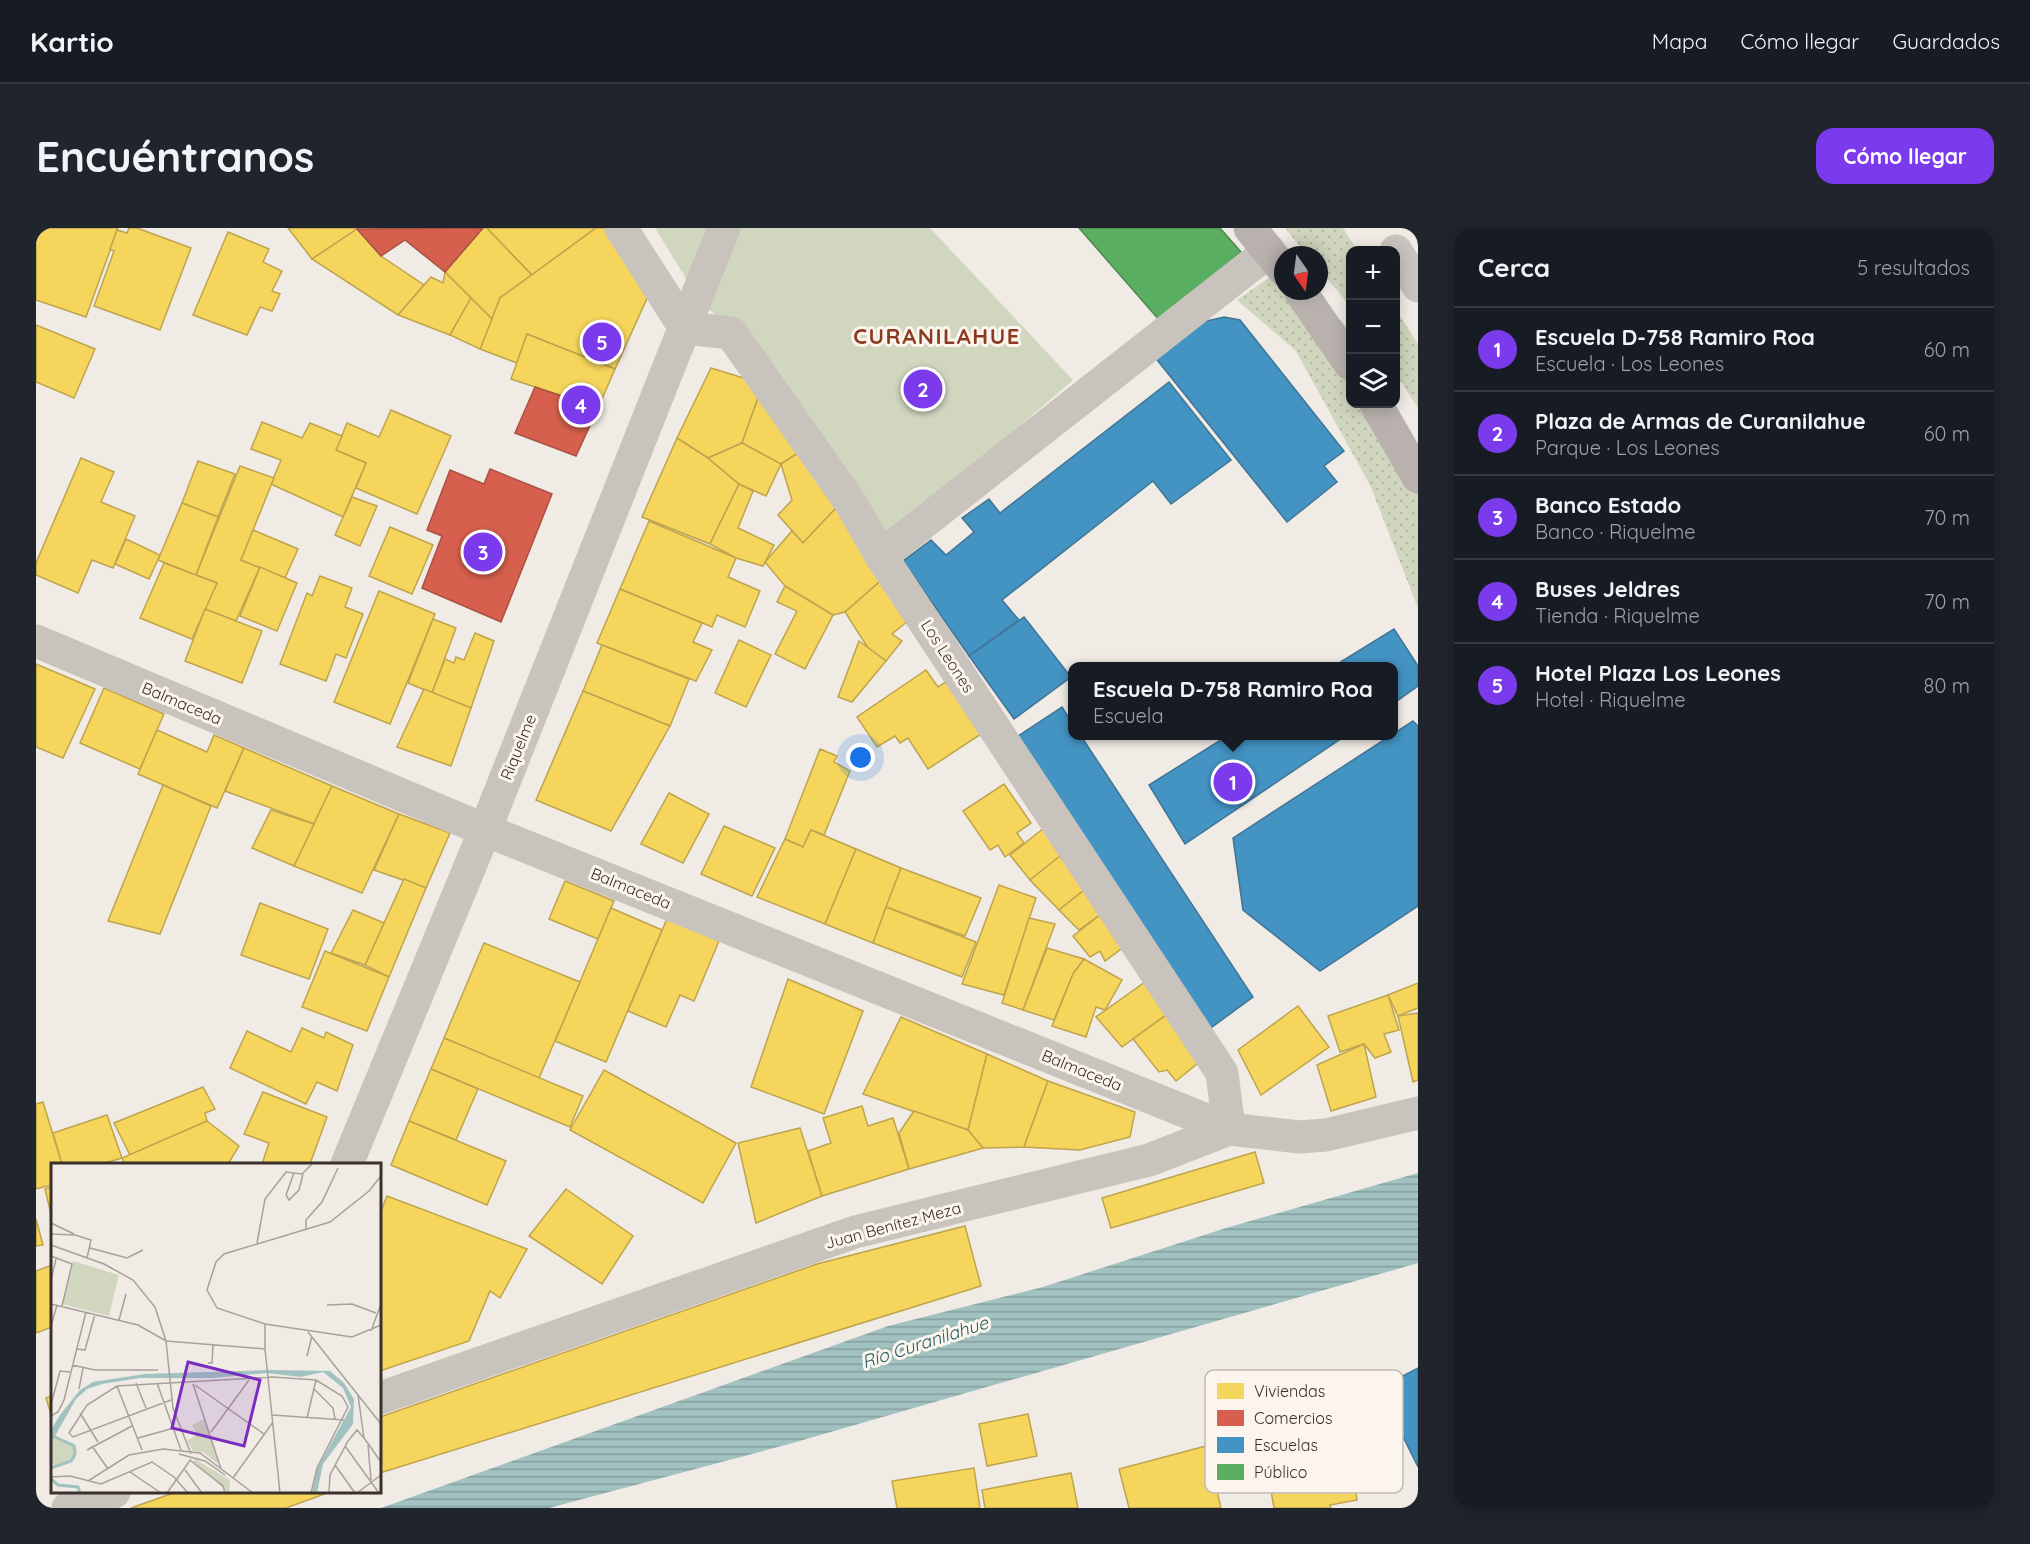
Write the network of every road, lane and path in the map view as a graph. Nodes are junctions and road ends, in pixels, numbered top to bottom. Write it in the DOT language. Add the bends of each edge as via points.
graph roads {
  1 [pos="621,228"];
  2 [pos="724,228"];
  3 [pos="1389,238"];
  4 [pos="1267,249"];
  5 [pos="1418,286"];
  6 [pos="1306,300"];
  7 [pos="685,328"];
  8 [pos="1346,358"];
  9 [pos="1378,408"];
  10 [pos="1418,477"];
  11 [pos="881,556"];
  12 [pos="36,641"];
  13 [pos="485,830"];
  14 [pos="1418,1113"];
  15 [pos="1229,1129"];
  16 [pos="347,1163"];
  17 [pos="381,1398"];
  18 [pos="109,1493"];
  19 [pos="68,1508"];
  1 -- 7 [label="street"];
  2 -- 7 [label="street, Riquelme"];
  3 -- 5 [label="street"];
  4 -- 11 [label="street"];
  6 -- 8 [label="main road"];
  7 -- 11 [label="street, Los Leones" via="731,333 850,502"];
  7 -- 13 [label="street, Riquelme"];
  9 -- 10 [label="main road"];
  11 -- 15 [label="street, Los Leones" via="1222,1073"];
  12 -- 13 [label="street, Balmaceda"];
  13 -- 15 [label="street, Balmaceda"];
  13 -- 16 [label="street, Riquelme"];
  14 -- 15 [label="street, Juan Benítez Meza" via="1326,1135 1299,1137"];
  15 -- 17 [label="street, Juan Benítez Meza" via="1138,1163 855,1232"];
  18 -- 19 [label="street"];
}
